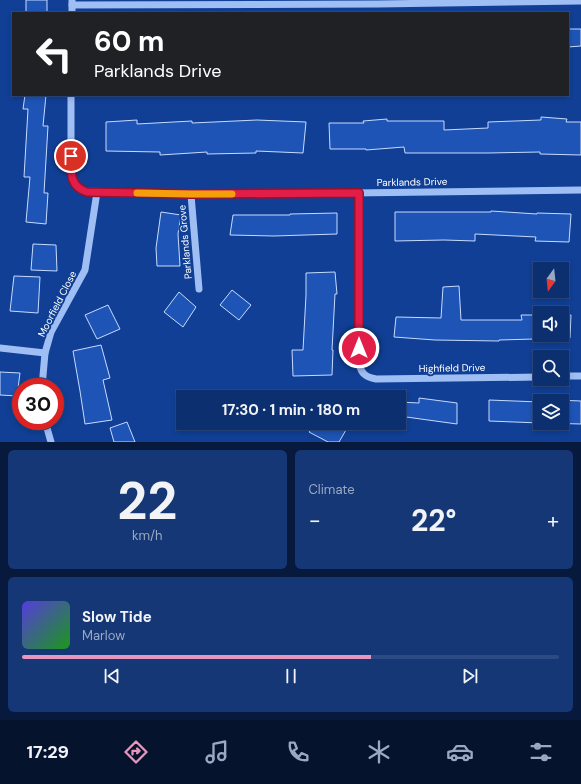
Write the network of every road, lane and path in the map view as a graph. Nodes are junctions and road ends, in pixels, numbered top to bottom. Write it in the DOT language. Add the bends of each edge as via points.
graph roads {
  1 [pos="581,1"];
  2 [pos="72,2"];
  3 [pos="378,2"];
  4 [pos="71,96"];
  5 [pos="581,190"];
  6 [pos="97,192"];
  7 [pos="359,193"];
  8 [pos="191,194"];
  9 [pos="199,289"];
  10 [pos="0,348"];
  11 [pos="45,353"];
  12 [pos="569,376"];
  13 [pos="581,376"];
  14 [pos="533,377"];
  15 [pos="43,378"];
  16 [pos="48,430"];
  17 [pos="51,442"];
  1 -- 3 [label="street"];
  2 -- 3 [label="street"];
  4 -- 6 [label="street, Parklands Drive" via="72,178 81,190"];
  5 -- 7 [label="street, Parklands Drive"];
  6 -- 8 [label="street, Parklands Drive"];
  6 -- 11 [label="street, Moorfield Close" via="86,270 51,332"];
  7 -- 8 [label="street, Parklands Drive"];
  7 -- 14 [label="street, Highfield Drive" via="359,363 364,374 376,379"];
  8 -- 9 [label="street, Parklands Grove"];
  10 -- 11 [label="street, Moorfield Close"];
  11 -- 15 [label="street, Moorfield Close"];
  12 -- 13 [label="street"];
  16 -- 17 [label="street"];
}
